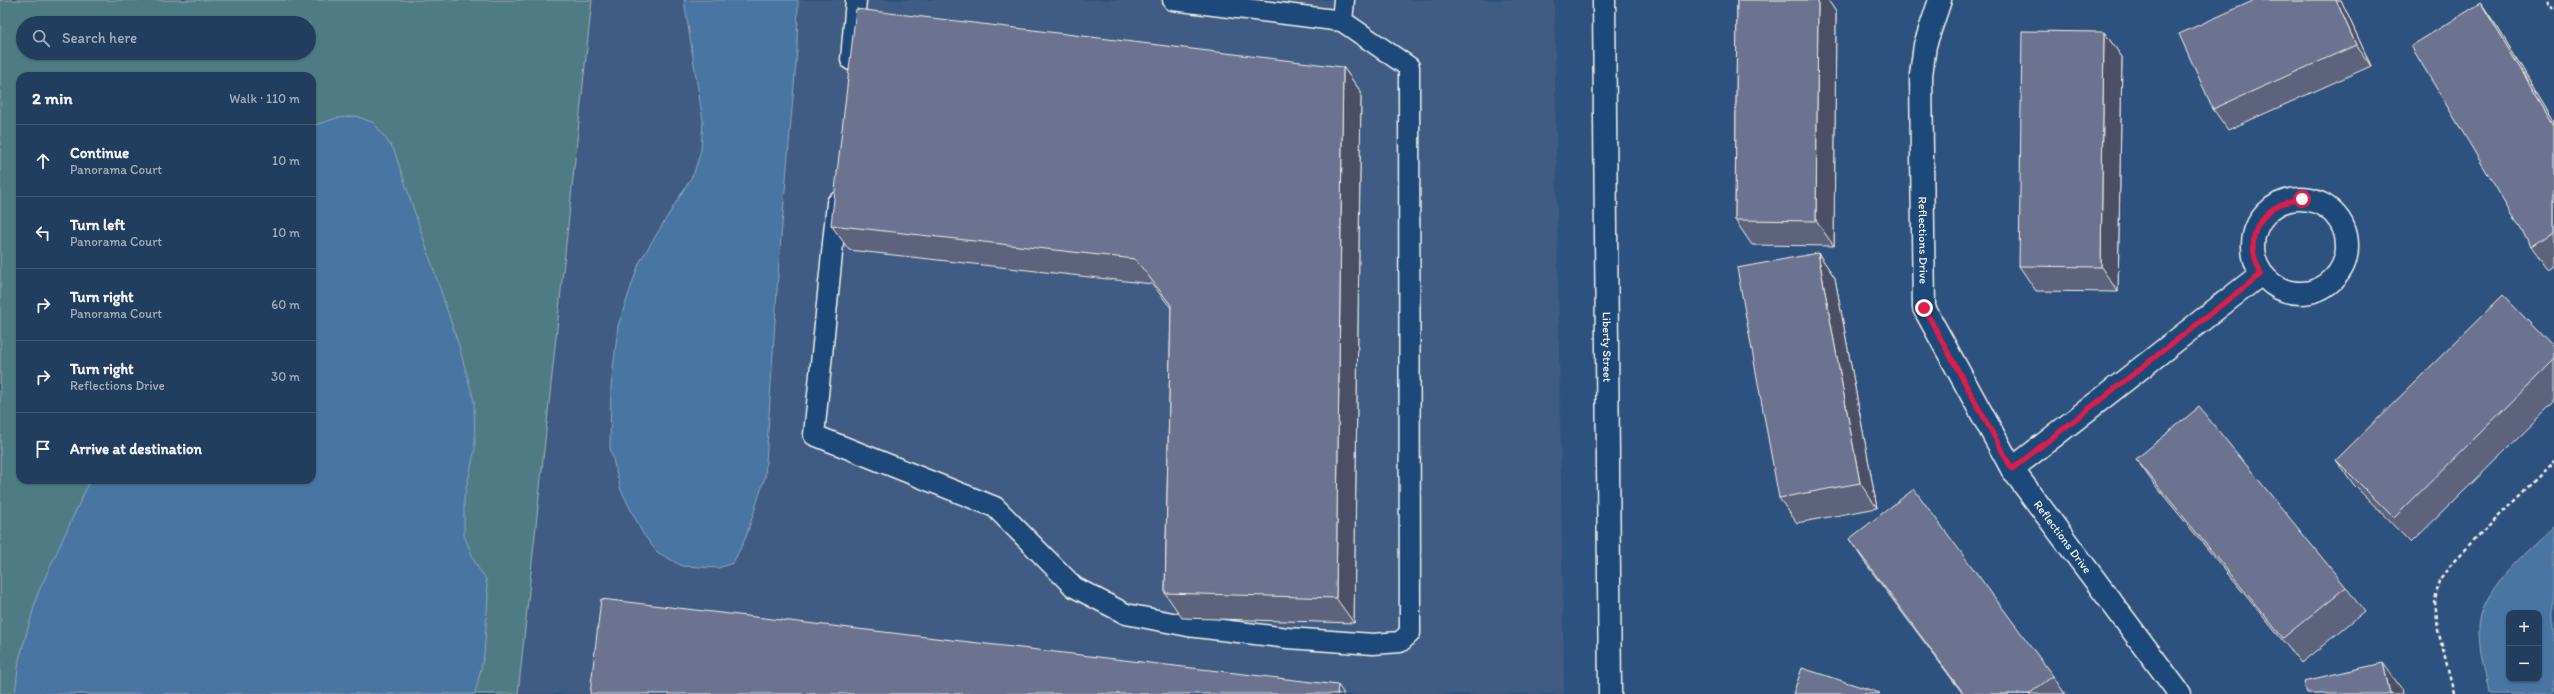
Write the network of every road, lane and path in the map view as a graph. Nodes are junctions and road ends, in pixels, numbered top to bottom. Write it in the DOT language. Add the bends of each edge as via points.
graph roads {
  1 [pos="856,0"];
  2 [pos="1173,0"];
  3 [pos="1344,0"];
  4 [pos="1604,0"];
  5 [pos="1940,0"];
  6 [pos="2548,0"];
  7 [pos="2554,8"];
  8 [pos="1342,21"];
  9 [pos="849,79"];
  10 [pos="839,182"];
  11 [pos="2261,274"];
  12 [pos="2554,461"];
  13 [pos="2012,469"];
  14 [pos="1610,694"];
  15 [pos="2180,694"];
  16 [pos="2454,694"];
  1 -- 9 [label="lane"];
  2 -- 8 [label="lane"];
  3 -- 8 [label="lane"];
  4 -- 14 [label="street, Liberty Street"];
  5 -- 13 [label="street, Reflections Drive" via="1925,45 1921,75 1924,308"];
  6 -- 7 [label="path"];
  8 -- 10 [label="lane" via="1409,67 1410,633 1400,642 1373,644 1288,638 1188,626 1126,614 1074,587 995,507 814,435"];
  11 -- 11 [label="street" via="2273,285 2288,292 2304,294 2319,290 2342,268 2346,236 2339,221 2330,210 2317,202 2302,199 2287,201 2273,207 2262,218 2255,231 2254,261"];
  11 -- 13 [label="street"];
  12 -- 16 [label="path" via="2454,561 2439,580 2435,601 2438,630"];
  13 -- 15 [label="street, Reflections Drive"];
}
